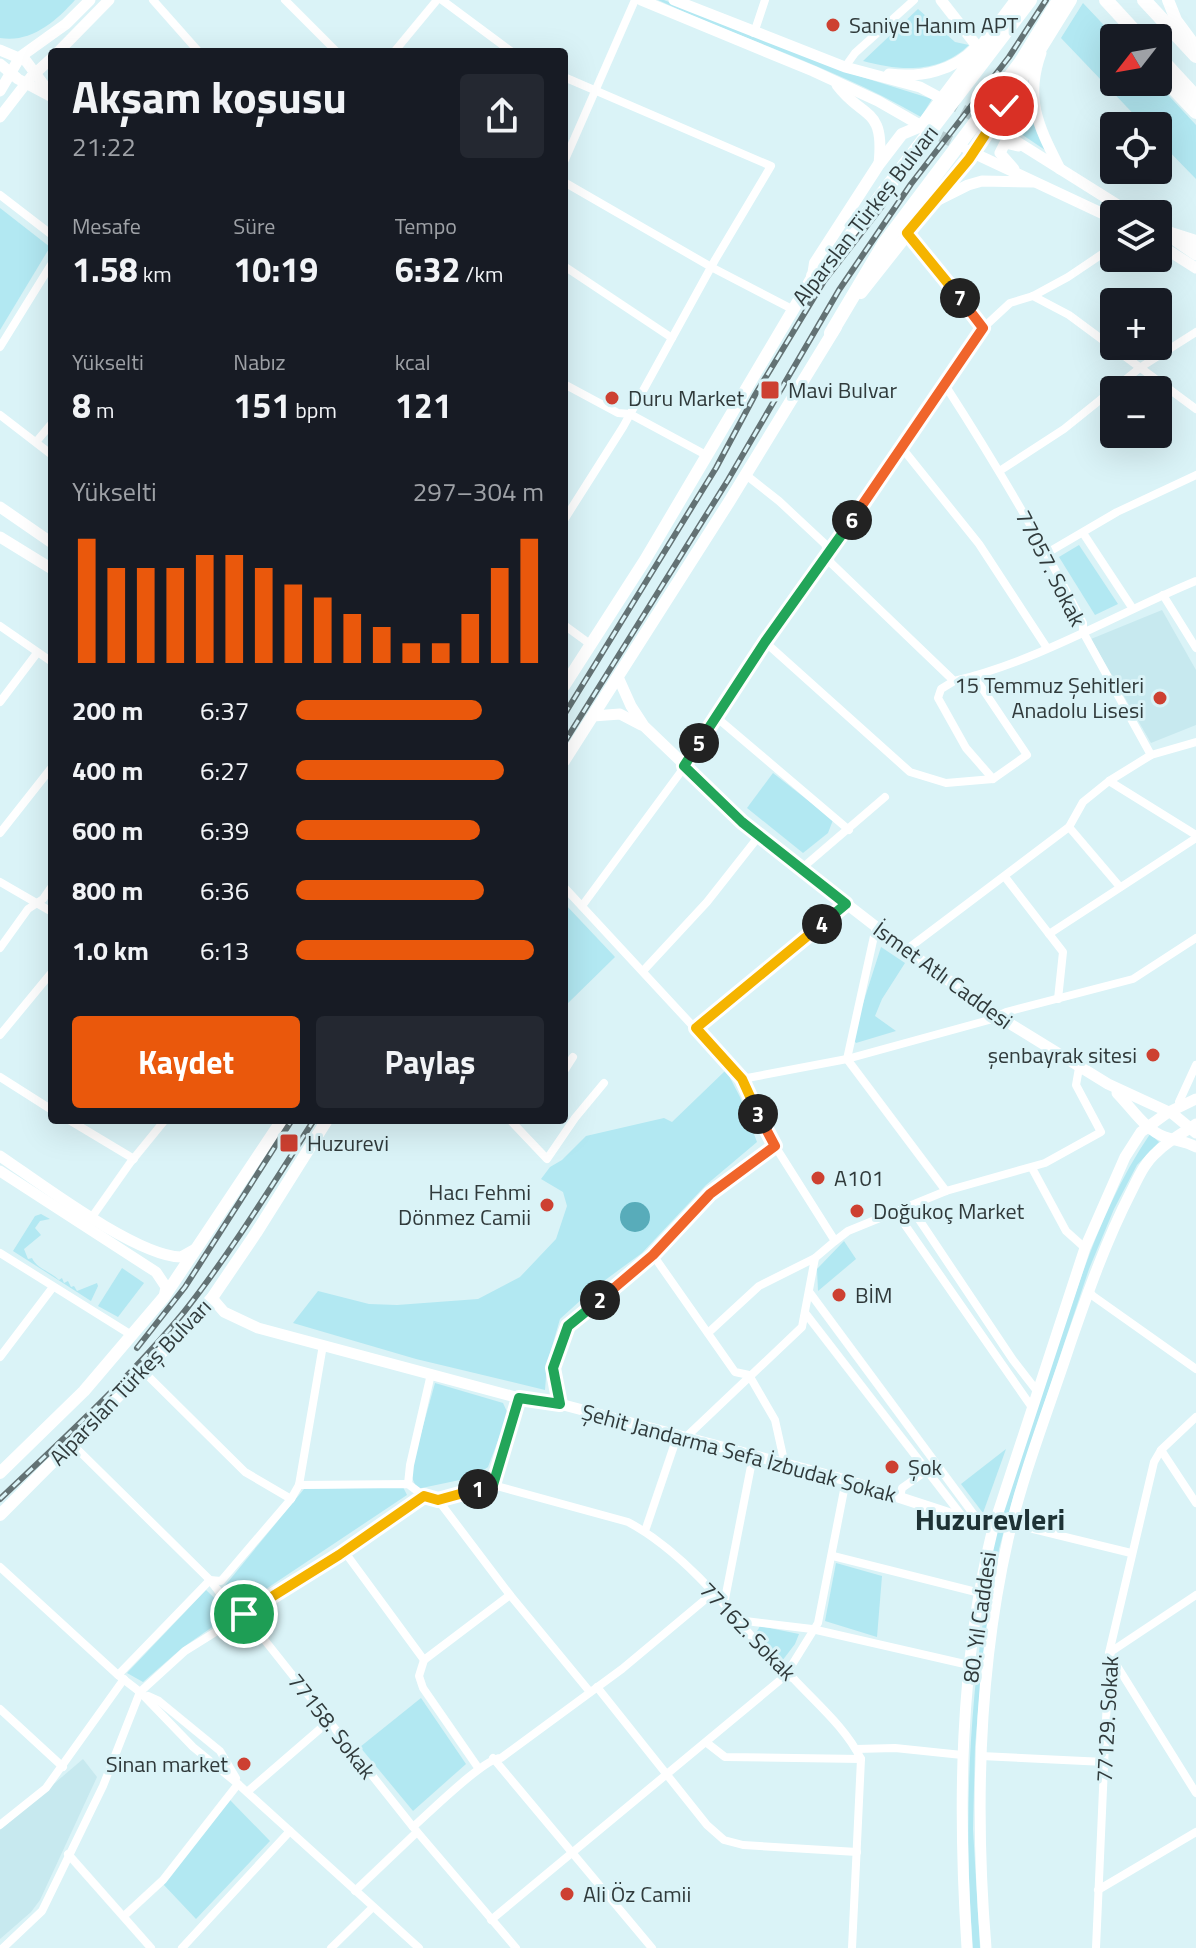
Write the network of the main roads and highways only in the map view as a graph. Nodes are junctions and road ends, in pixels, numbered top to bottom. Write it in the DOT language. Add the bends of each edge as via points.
graph roads {
  1 [pos="90,0"];
  2 [pos="109,0"];
  3 [pos="641,0"];
  4 [pos="674,0"];
  5 [pos="941,0"];
  6 [pos="1016,0"];
  7 [pos="1030,0"];
  8 [pos="1059,0"];
  9 [pos="1071,0"];
  10 [pos="1105,0"];
  11 [pos="1144,0"];
  12 [pos="1168,0"];
  13 [pos="1120,24"];
  14 [pos="1128,24"];
  15 [pos="1196,47"];
  16 [pos="62,48"];
  17 [pos="978,48"];
  18 [pos="0,50"];
  19 [pos="1042,50"];
  20 [pos="1196,56"];
  21 [pos="20,57"];
  22 [pos="48,62"];
  23 [pos="845,67"];
  24 [pos="5,68"];
  25 [pos="1172,71"];
  26 [pos="37,72"];
  27 [pos="834,81"];
  28 [pos="27,83"];
  29 [pos="1172,87"];
  30 [pos="48,90"];
  31 [pos="0,91"];
  32 [pos="48,95"];
  33 [pos="1196,97"];
  34 [pos="945,101"];
  35 [pos="1196,112"];
  36 [pos="0,117"];
  37 [pos="990,125"];
  38 [pos="924,127"];
  39 [pos="970,151"];
  40 [pos="1037,154"];
  41 [pos="879,164"];
  42 [pos="1061,169"];
  43 [pos="1017,172"];
  44 [pos="1037,183"];
  45 [pos="1110,200"];
  46 [pos="932,203"];
  47 [pos="1100,212"];
  48 [pos="1172,234"];
  49 [pos="1172,239"];
  50 [pos="1196,242"];
  51 [pos="1172,253"];
  52 [pos="1196,255"];
  53 [pos="1196,268"];
  54 [pos="813,276"];
  55 [pos="831,333"];
  56 [pos="0,507"];
  57 [pos="0,537"];
  58 [pos="48,540"];
  59 [pos="30,554"];
  60 [pos="48,566"];
  61 [pos="618,677"];
  62 [pos="568,680"];
  63 [pos="593,716"];
  64 [pos="644,726"];
  65 [pos="568,755"];
  66 [pos="1108,1084"];
  67 [pos="1196,1099"];
  68 [pos="1167,1113"];
  69 [pos="279,1124"];
  70 [pos="324,1124"];
  71 [pos="1149,1126"];
  72 [pos="1194,1128"];
  73 [pos="1175,1138"];
  74 [pos="1196,1147"];
  75 [pos="0,1156"];
  76 [pos="0,1171"];
  77 [pos="199,1247"];
  78 [pos="164,1297"];
  79 [pos="212,1298"];
  80 [pos="0,1473"];
  81 [pos="0,1515"];
  82 [pos="993,1528"];
  83 [pos="967,1948"];
  84 [pos="986,1948"];
  1 -- 21 [label="main road"];
  2 -- 16 [label="main road"];
  3 -- 27 [label="main road"];
  4 -- 23 [label="main road"];
  5 -- 17 [label="main road"];
  6 -- 17 [label="main road, Alparslan Türkeş Bulvarı"];
  7 -- 54 [label="highway, Alparslan Türkeş Bulvarı" via="835,256"];
  8 -- 55 [label="highway, Alparslan Türkeş Bulvarı" via="1021,62 884,244"];
  9 -- 19 [label="main road, Alparslan Türkeş Bulvarı"];
  10 -- 13 [label="highway"];
  10 -- 14 [label="highway"];
  11 -- 20 [label="highway"];
  12 -- 15 [label="main road"];
  17 -- 23 [label="main road" via="953,66 915,75"];
  17 -- 34 [label="main road, Alparslan Türkeş Bulvarı"];
  18 -- 21 [label="main road"];
  19 -- 37 [label="main road, Alparslan Türkeş Bulvarı"];
  19 -- 42 [label="main road" via="1034,109"];
  21 -- 24 [label="main road"];
  21 -- 26 [label="main road"];
  22 -- 26 [label="main road"];
  23 -- 34 [label="main road" via="920,87"];
  24 -- 28 [label="main road"];
  24 -- 31 [label="main road"];
  25 -- 33 [label="highway"];
  26 -- 28 [label="main road"];
  26 -- 30 [label="main road"];
  27 -- 38 [label="main road"];
  27 -- 41 [label="main road" via="870,113 878,129"];
  28 -- 32 [label="main road"];
  28 -- 36 [label="main road"];
  29 -- 35 [label="highway"];
  34 -- 38 [label="main road, Alparslan Türkeş Bulvarı"];
  37 -- 39 [label="main road, Alparslan Türkeş Bulvarı"];
  37 -- 40 [label="main road"];
  38 -- 41 [label="main road, Alparslan Türkeş Bulvarı" via="902,134"];
  39 -- 43 [label="main road"];
  39 -- 46 [label="main road, Alparslan Türkeş Bulvarı"];
  40 -- 42 [label="main road"];
  40 -- 43 [label="main road" via="1005,143 1000,153"];
  41 -- 54 [label="main road, Alparslan Türkeş Bulvarı" via="815,263"];
  42 -- 45 [label="main road"];
  43 -- 44 [label="main road"];
  44 -- 46 [label="main road" via="982,181"];
  44 -- 47 [label="main road"];
  46 -- 55 [label="main road, Alparslan Türkeş Bulvarı"];
  48 -- 50 [label="highway"];
  49 -- 52 [label="main road"];
  51 -- 53 [label="main road"];
  54 -- 62 [label="main road, Alparslan Türkeş Bulvarı"];
  55 -- 61 [label="main road, Alparslan Türkeş Bulvarı"];
  56 -- 58 [label="main road"];
  57 -- 59 [label="main road"];
  58 -- 59 [label="main road"];
  59 -- 60 [label="main road"];
  61 -- 63 [label="main road, Alparslan Türkeş Bulvarı"];
  61 -- 64 [label="main road"];
  63 -- 64 [label="main road" via="620,714"];
  63 -- 65 [label="main road, Alparslan Türkeş Bulvarı"];
  64 -- 66 [label="main road, İsmet Atlı Caddesi" via="759,836 846,904 997,1016"];
  66 -- 68 [label="main road, İsmet Atlı Caddesi"];
  66 -- 71 [label="main road, İsmet Atlı Caddesi"];
  67 -- 68 [label="main road"];
  68 -- 71 [label="main road, 80. Yıl Caddesi"];
  68 -- 72 [label="main road, İsmet Atlı Caddesi"];
  69 -- 77 [label="main road, Alparslan Türkeş Bulvarı"];
  70 -- 79 [label="main road, Alparslan Türkeş Bulvarı"];
  71 -- 73 [label="main road"];
  71 -- 82 [label="main road, 80. Yıl Caddesi" via="1125,1157 1085,1248"];
  72 -- 73 [label="main road, 80. Yıl Caddesi"];
  73 -- 74 [label="main road"];
  73 -- 84 [label="main road, 80. Yıl Caddesi" via="1144,1168 1088,1290 1003,1560 981,1756"];
  75 -- 77 [label="main road" via="137,1243 166,1255 185,1256"];
  76 -- 78 [label="main road" via="156,1272 166,1287"];
  77 -- 78 [label="main road, Alparslan Türkeş Bulvarı"];
  78 -- 80 [label="main road, Alparslan Türkeş Bulvarı" via="84,1391"];
  79 -- 81 [label="main road, Alparslan Türkeş Bulvarı"];
  79 -- 82 [label="main road, Şehit Jandarma Sefa İzbudak Sokak" via="224,1312 258,1328 846,1480"];
  82 -- 83 [label="main road, 80. Yıl Caddesi" via="969,1665 962,1755"];
}
